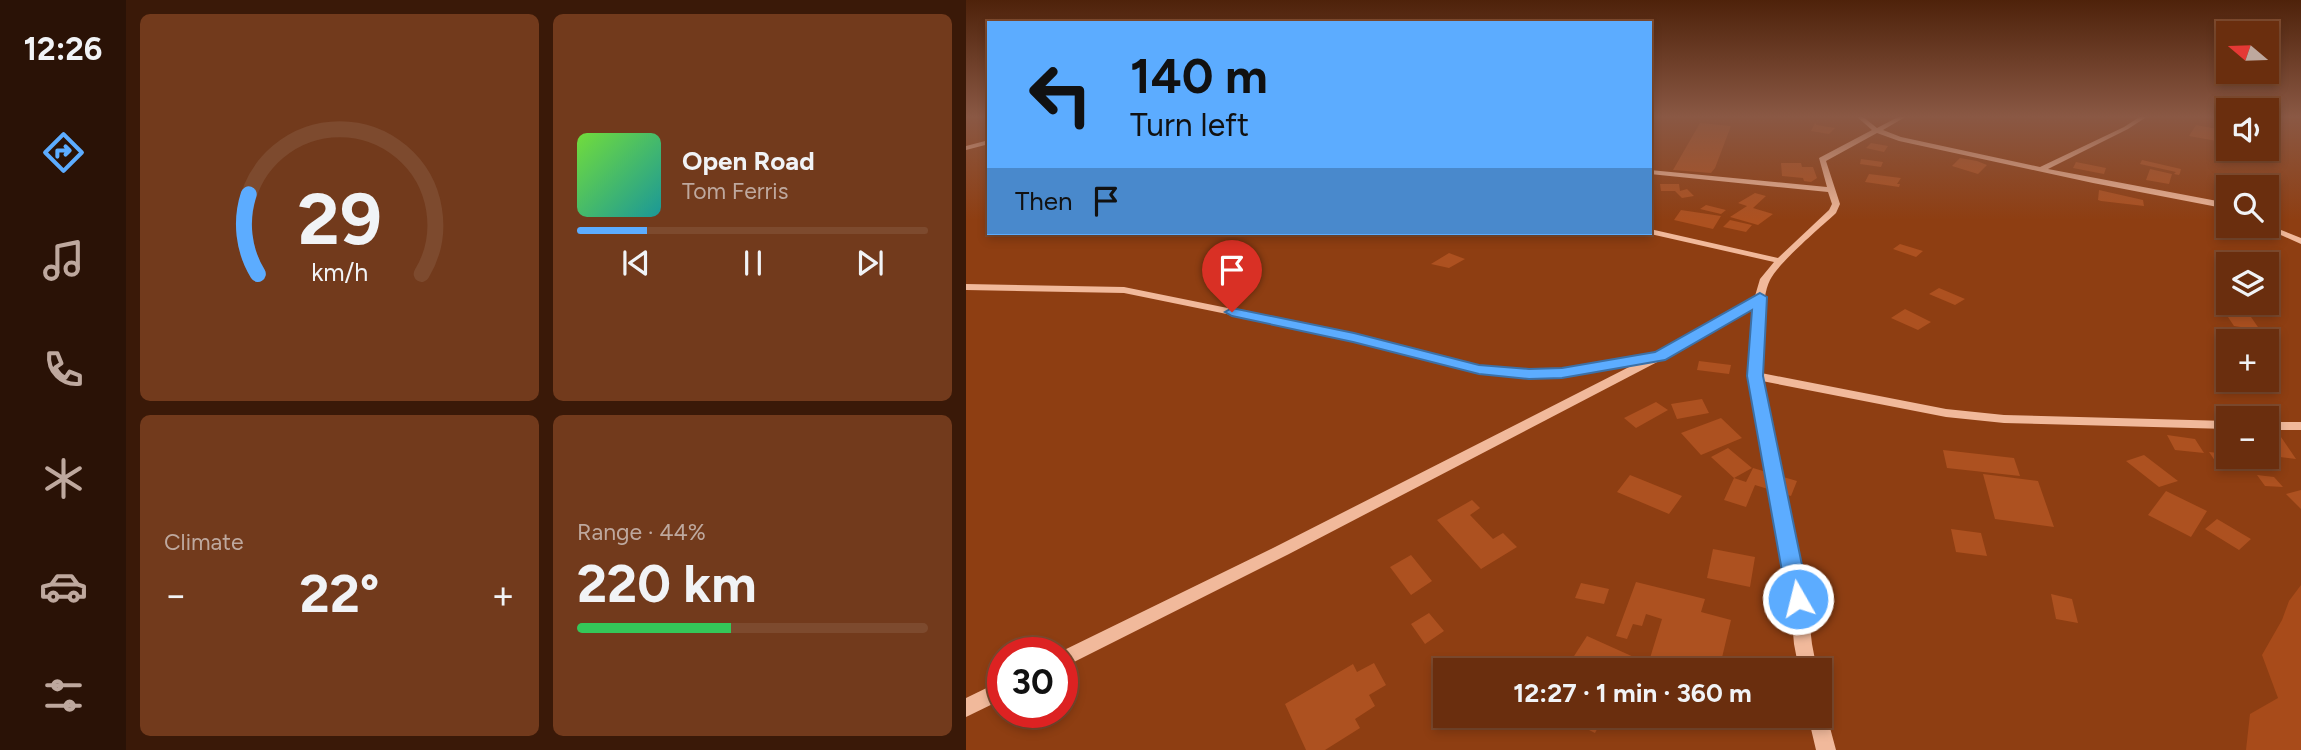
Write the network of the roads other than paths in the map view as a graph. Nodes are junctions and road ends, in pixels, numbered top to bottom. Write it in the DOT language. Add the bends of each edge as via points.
graph roads {
  1 [pos="1838,151"];
  2 [pos="1954,151"];
  3 [pos="2079,151"];
  4 [pos="2040,170"];
  5 [pos="1652,172"];
  6 [pos="1831,190"];
  7 [pos="2216,204"];
  8 [pos="1652,232"];
  9 [pos="2279,232"];
  10 [pos="2301,241"];
  11 [pos="1780,261"];
  12 [pos="966,287"];
  13 [pos="1760,297"];
  14 [pos="1659,356"];
  15 [pos="1755,376"];
  16 [pos="2216,425"];
  17 [pos="2279,426"];
  18 [pos="2301,426"];
  19 [pos="1078,652"];
  20 [pos="1805,658"];
  21 [pos="987,697"];
  22 [pos="966,708"];
  23 [pos="1821,728"];
  24 [pos="1826,750"];
  1 -- 6 [label="street" via="1822,160"];
  2 -- 4 [label="street"];
  3 -- 4 [label="street"];
  4 -- 7 [label="street"];
  5 -- 6 [label="street"];
  6 -- 11 [label="street" via="1836,204 1833,211"];
  8 -- 11 [label="street"];
  9 -- 10 [label="street"];
  11 -- 13 [label="street" via="1765,279"];
  12 -- 14 [label="street" via="1124,290 1331,332 1479,370 1562,373"];
  13 -- 14 [label="street"];
  13 -- 15 [label="street"];
  14 -- 19 [label="street"];
  15 -- 16 [label="street" via="1945,414"];
  15 -- 20 [label="street" via="1796,576"];
  17 -- 18 [label="street"];
  21 -- 22 [label="street"];
  23 -- 24 [label="street"];
}
